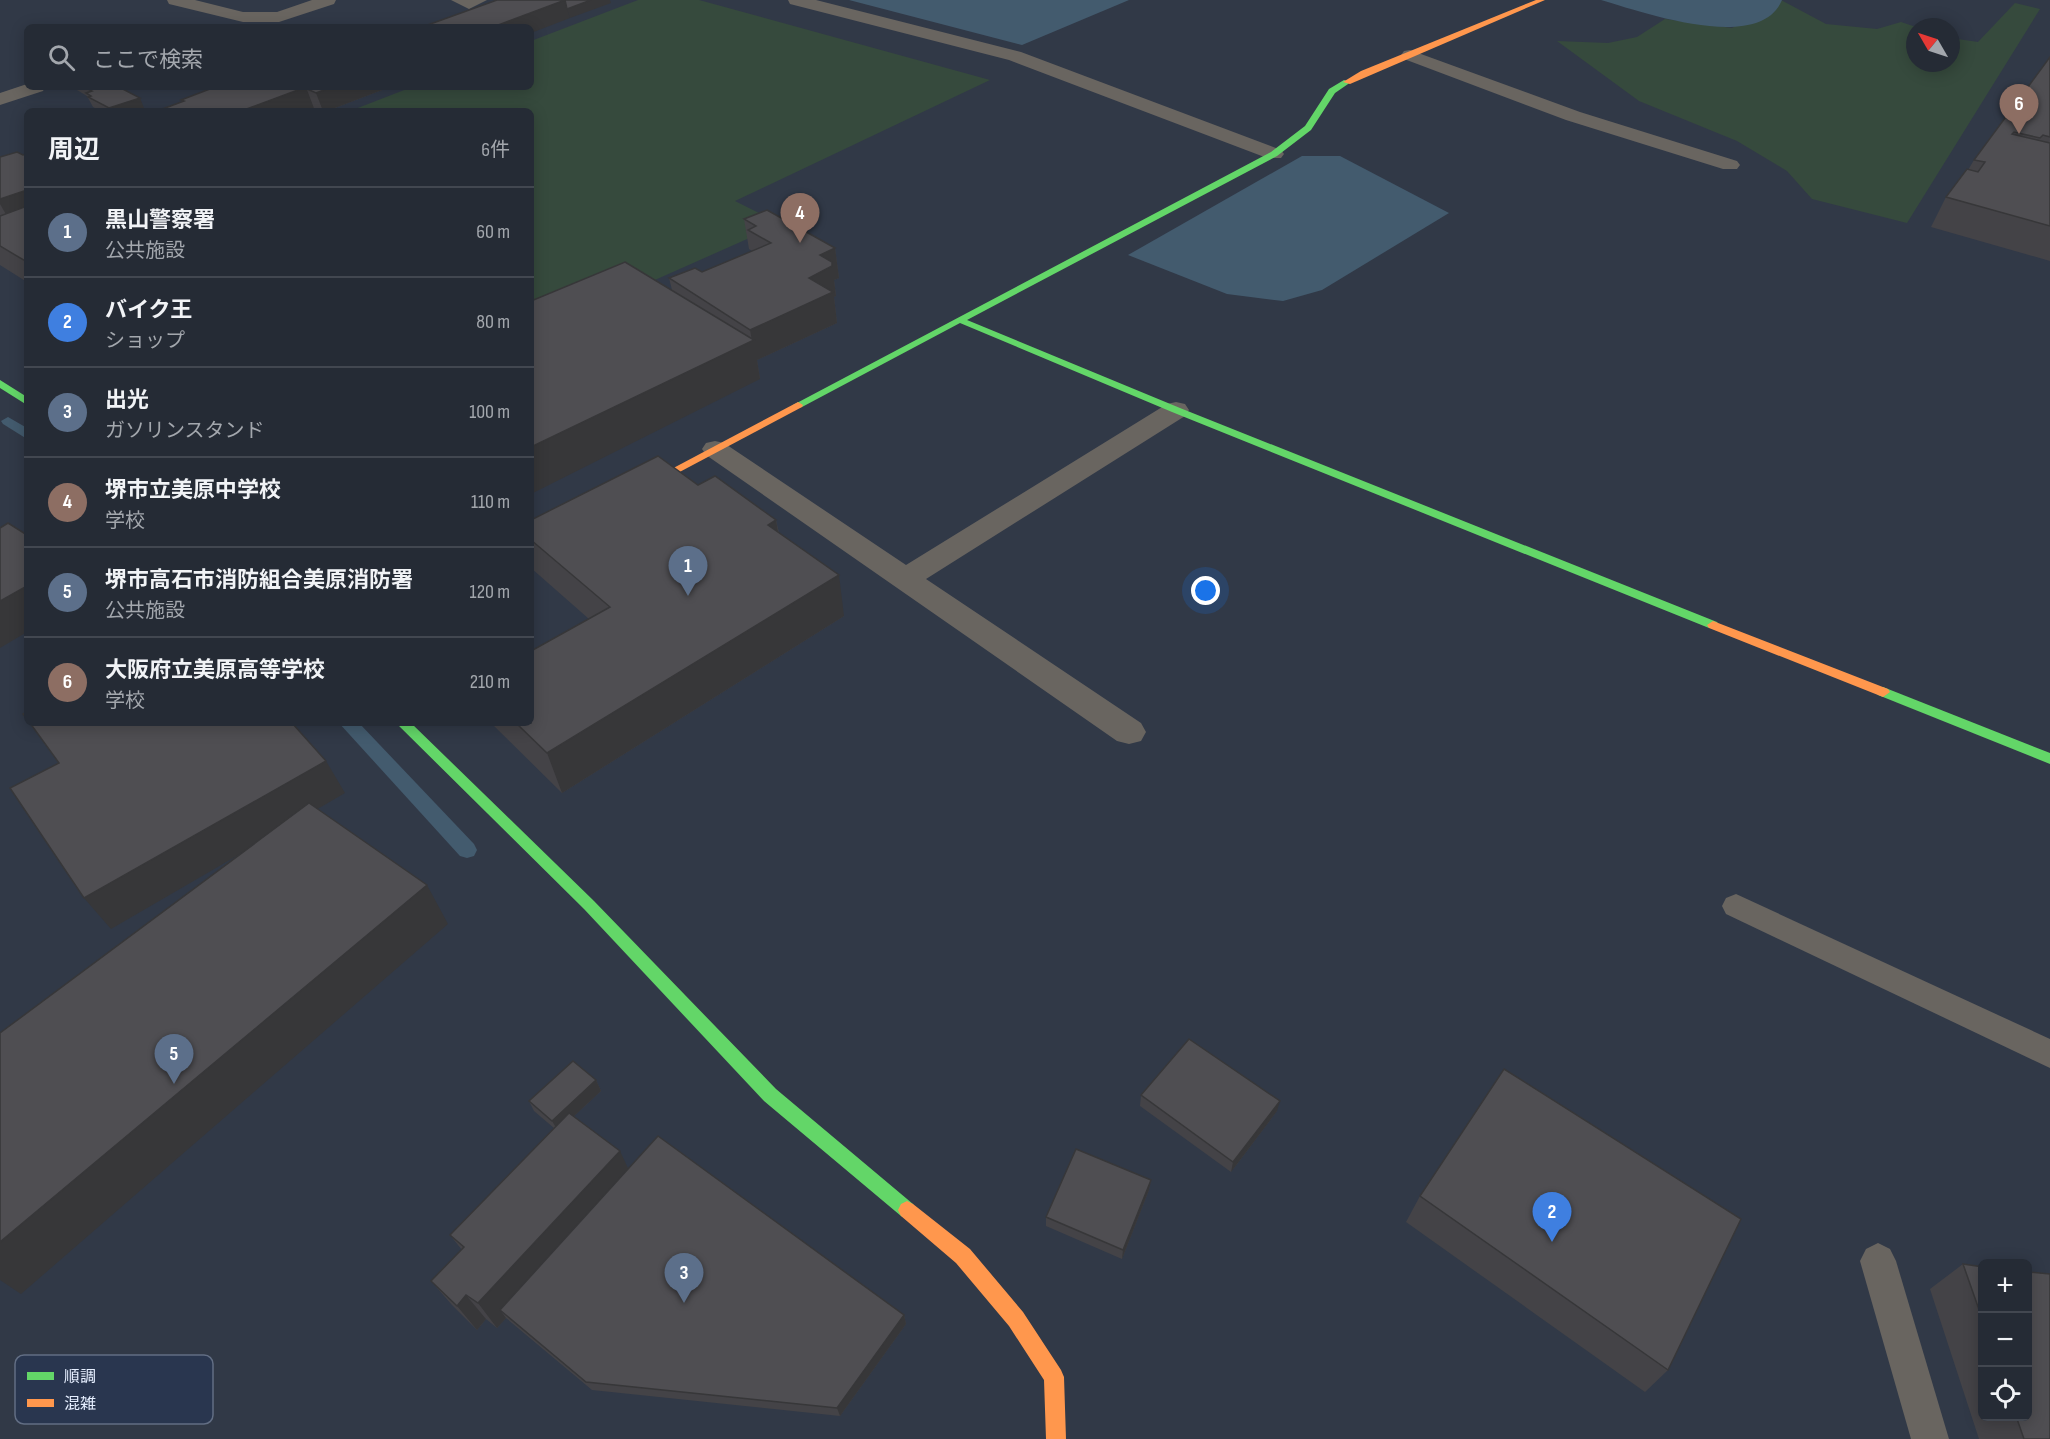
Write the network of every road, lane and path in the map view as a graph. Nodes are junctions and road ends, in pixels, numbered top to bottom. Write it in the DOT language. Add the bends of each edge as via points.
graph roads {
  1 [pos="175,0"];
  2 [pos="328,0"];
  3 [pos="459,0"];
  4 [pos="479,0"];
  5 [pos="796,0"];
  6 [pos="1542,0"];
  7 [pos="243,17"];
  8 [pos="223,24"];
  9 [pos="1410,55"];
  10 [pos="27,90"];
  11 [pos="0,99"];
  12 [pos="1274,154"];
  13 [pos="1730,165"];
  14 [pos="960,320"];
  15 [pos="1176,410"];
  16 [pos="715,449"];
  17 [pos="623,497"];
  18 [pos="905,579"];
  19 [pos="406,726"];
  20 [pos="1129,732"];
  21 [pos="2050,759"];
  22 [pos="1736,906"];
  23 [pos="2050,1054"];
  24 [pos="1878,1261"];
  25 [pos="1056,1439"];
  26 [pos="1930,1439"];
  1 -- 7 [label="street"];
  2 -- 7 [label="street" via="279,17"];
  3 -- 4 [label="street" via="469,4"];
  5 -- 12 [label="street" via="1015,56"];
  6 -- 9 [label="street"];
  7 -- 8 [label="street"];
  9 -- 12 [label="street" via="1332,91 1308,128"];
  9 -- 13 [label="street" via="1573,116"];
  10 -- 11 [label="street"];
  12 -- 14 [label="street"];
  14 -- 15 [label="street"];
  14 -- 16 [label="street"];
  15 -- 18 [label="street"];
  15 -- 21 [label="street"];
  16 -- 17 [label="street"];
  16 -- 18 [label="street"];
  18 -- 20 [label="street"];
  19 -- 25 [label="street" via="589,905 770,1095 963,1256 1016,1319 1054,1377"];
  22 -- 23 [label="lane"];
  24 -- 26 [label="lane"];
}
